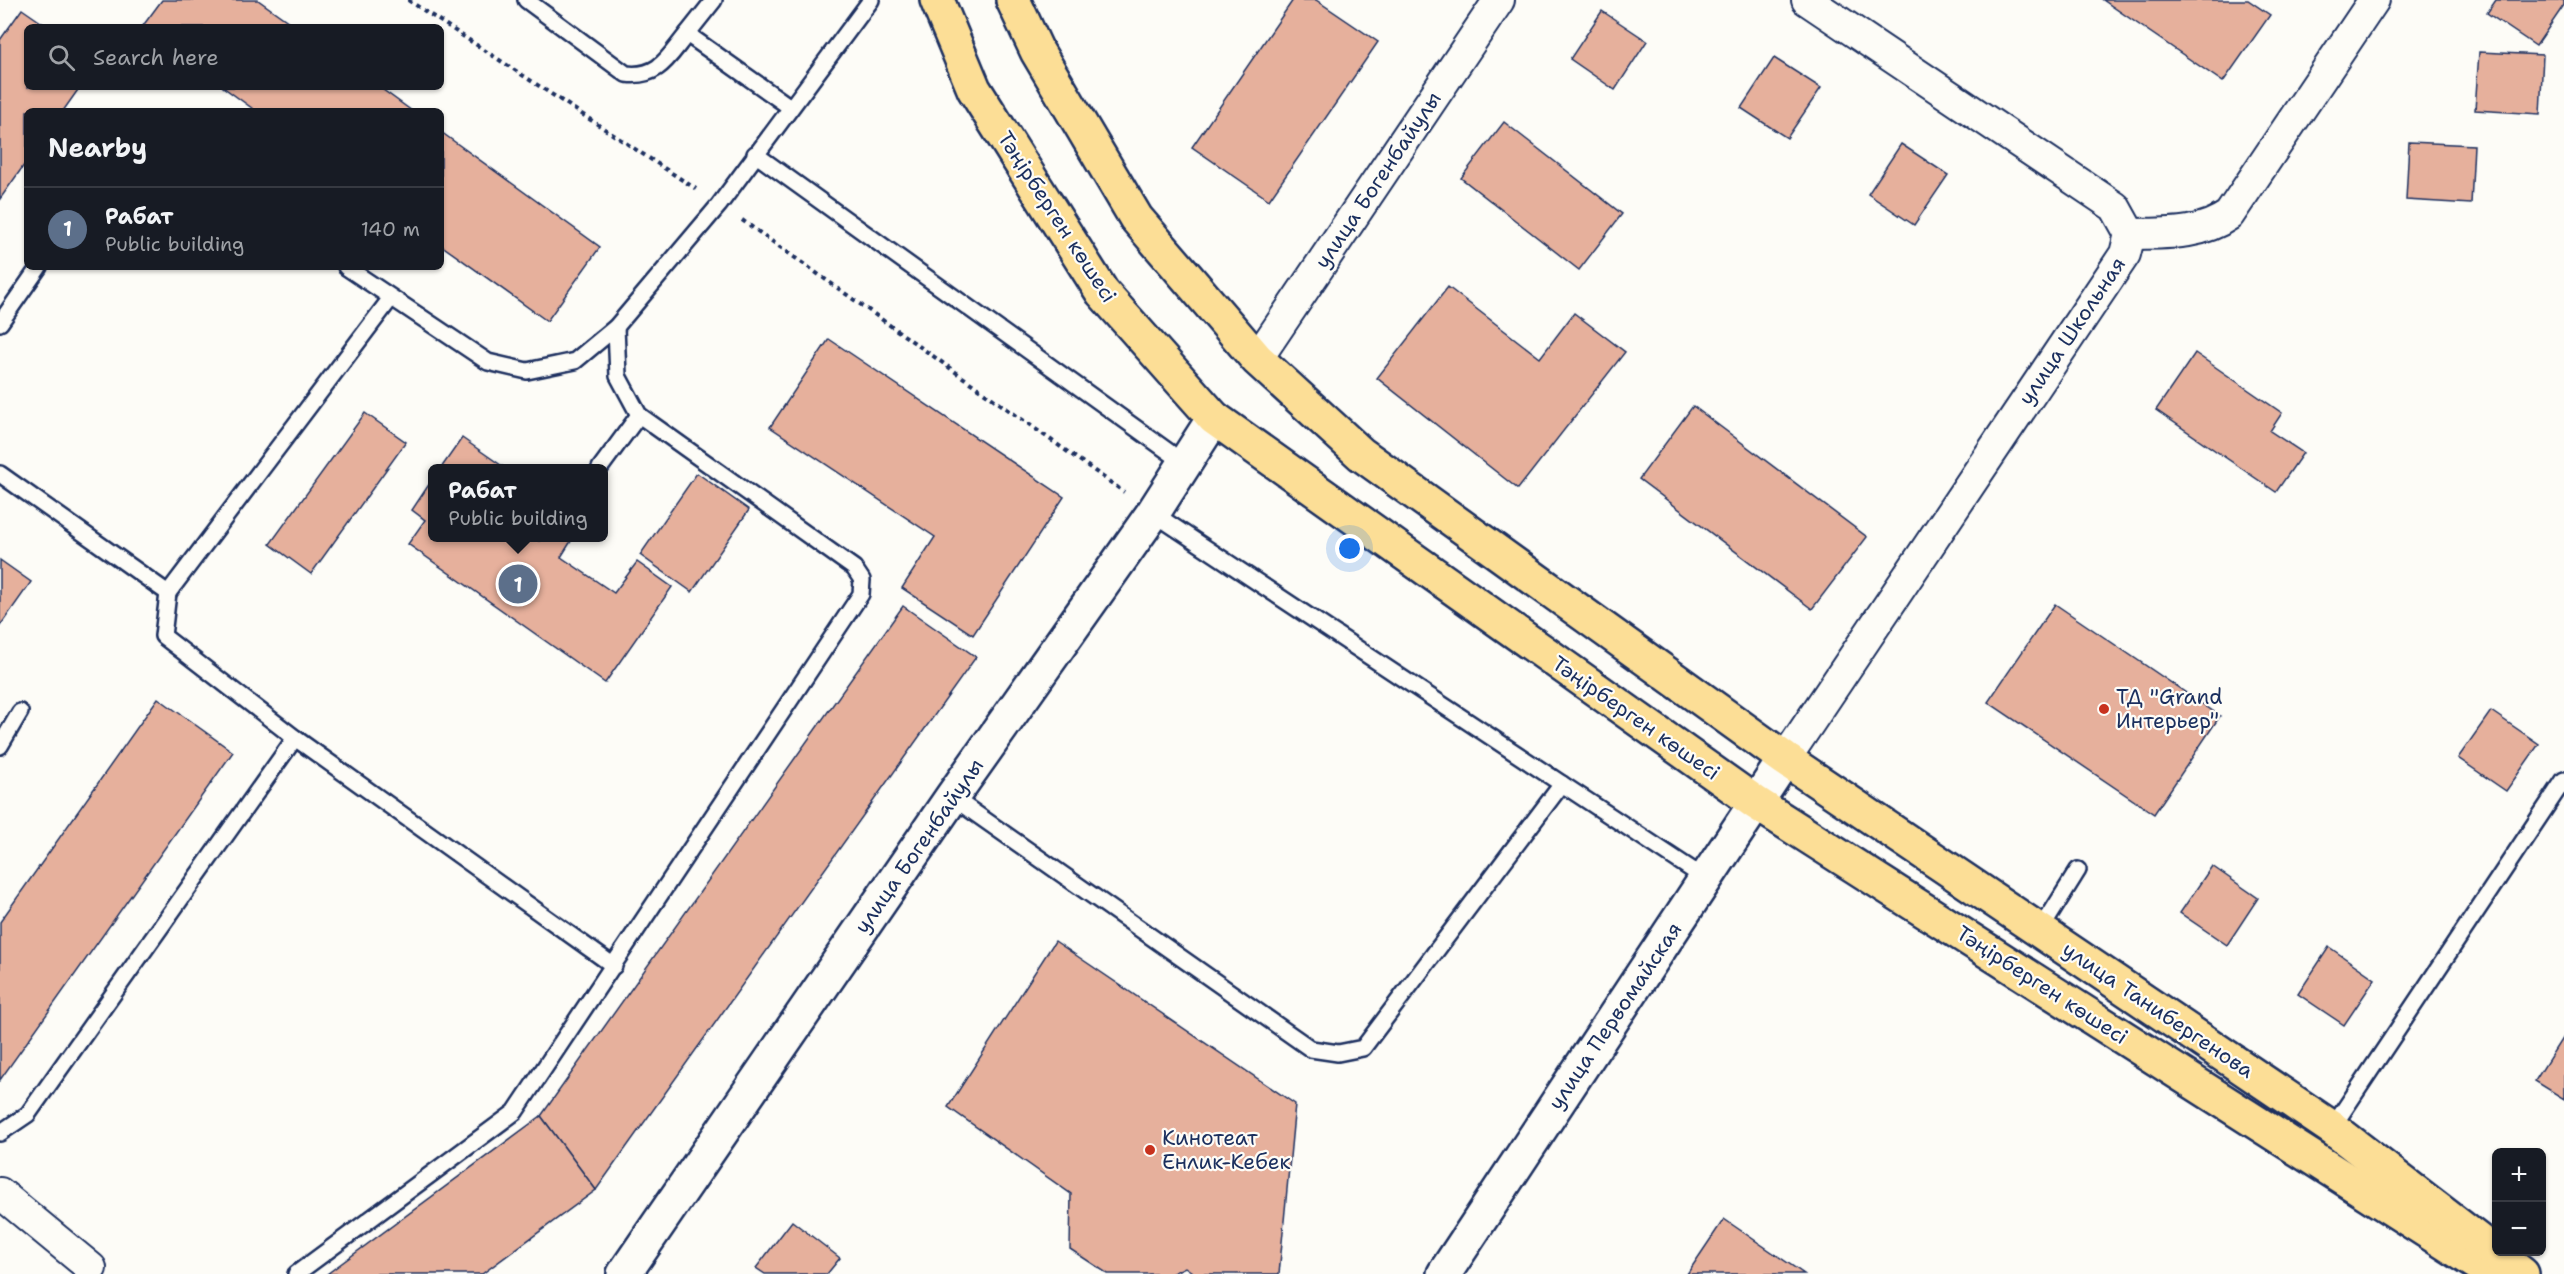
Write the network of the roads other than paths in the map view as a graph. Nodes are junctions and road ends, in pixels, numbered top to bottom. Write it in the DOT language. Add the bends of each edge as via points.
graph roads {
  1 [pos="526,0"];
  2 [pos="714,0"];
  3 [pos="871,0"];
  4 [pos="937,0"];
  5 [pos="1013,0"];
  6 [pos="1499,0"];
  7 [pos="1807,0"];
  8 [pos="2374,0"];
  9 [pos="687,34"];
  10 [pos="790,107"];
  11 [pos="755,154"];
  12 [pos="2130,234"];
  13 [pos="37,270"];
  14 [pos="350,270"];
  15 [pos="391,298"];
  16 [pos="0,323"];
  17 [pos="616,327"];
  18 [pos="1257,359"];
  19 [pos="639,415"];
  20 [pos="1214,418"];
  21 [pos="1183,462"];
  22 [pos="603,464"];
  23 [pos="0,474"];
  24 [pos="1153,513"];
  25 [pos="168,593"];
  26 [pos="20,712"];
  27 [pos="295,738"];
  28 [pos="0,746"];
  29 [pos="1785,759"];
  30 [pos="2564,780"];
  31 [pos="1562,784"];
  32 [pos="952,797"];
  33 [pos="1756,803"];
  34 [pos="2078,870"];
  35 [pos="1706,879"];
  36 [pos="2040,931"];
  37 [pos="614,966"];
  38 [pos="2332,1128"];
  39 [pos="0,1133"];
  40 [pos="0,1193"];
  41 [pos="91,1268"];
  42 [pos="296,1274"];
  43 [pos="624,1274"];
  44 [pos="1444,1274"];
  45 [pos="2494,1274"];
  46 [pos="2522,1274"];
  1 -- 9 [label="lane" via="626,74 641,76 657,70"];
  2 -- 9 [label="lane"];
  3 -- 10 [label="lane"];
  4 -- 20 [label="main road, Тәңірберген көшесі" via="974,88 1102,292"];
  5 -- 18 [label="main road" via="1037,51 1136,218"];
  6 -- 18 [label="street, улица Богенбайулы"];
  7 -- 12 [label="street, улица Школьная" via="2115,207"];
  8 -- 12 [label="street" via="2229,215 2215,225 2193,232"];
  9 -- 10 [label="lane"];
  10 -- 11 [label="lane"];
  11 -- 17 [label="lane" via="719,205"];
  11 -- 21 [label="lane"];
  12 -- 29 [label="street, улица Школьная" via="2125,254"];
  13 -- 16 [label="lane"];
  14 -- 15 [label="lane"];
  15 -- 17 [label="lane" via="488,362 528,371 575,361"];
  15 -- 25 [label="lane"];
  17 -- 19 [label="lane" via="618,376"];
  18 -- 29 [label="main road" via="1361,454"];
  19 -- 22 [label="lane"];
  19 -- 37 [label="lane" via="854,568 862,580 861,594"];
  20 -- 21 [label="street, улица Богенбайулы"];
  20 -- 33 [label="main road, Тәңірберген көшесі"];
  21 -- 24 [label="street, улица Богенбайулы"];
  23 -- 25 [label="lane"];
  24 -- 31 [label="lane"];
  24 -- 32 [label="street, улица Богенбайулы"];
  25 -- 27 [label="lane" via="163,636"];
  26 -- 28 [label="lane"];
  27 -- 37 [label="lane"];
  27 -- 39 [label="lane" via="28,1114"];
  29 -- 33 [label="street, улица Первомайская"];
  29 -- 36 [label="main road, улица Танибергенова"];
  30 -- 38 [label="lane"];
  31 -- 32 [label="lane" via="1363,1048 1338,1053 1311,1049"];
  31 -- 35 [label="lane"];
  32 -- 43 [label="street, улица Богенбайулы"];
  33 -- 35 [label="street, улица Первомайская"];
  33 -- 45 [label="main road, Тәңірберген көшесі"];
  34 -- 36 [label="lane"];
  35 -- 44 [label="street, улица Первомайская"];
  36 -- 38 [label="main road, улица Танибергенова"];
  37 -- 42 [label="lane" via="515,1112"];
  38 -- 46 [label="main road, улица Танибергенова"];
  40 -- 41 [label="street"];
}
